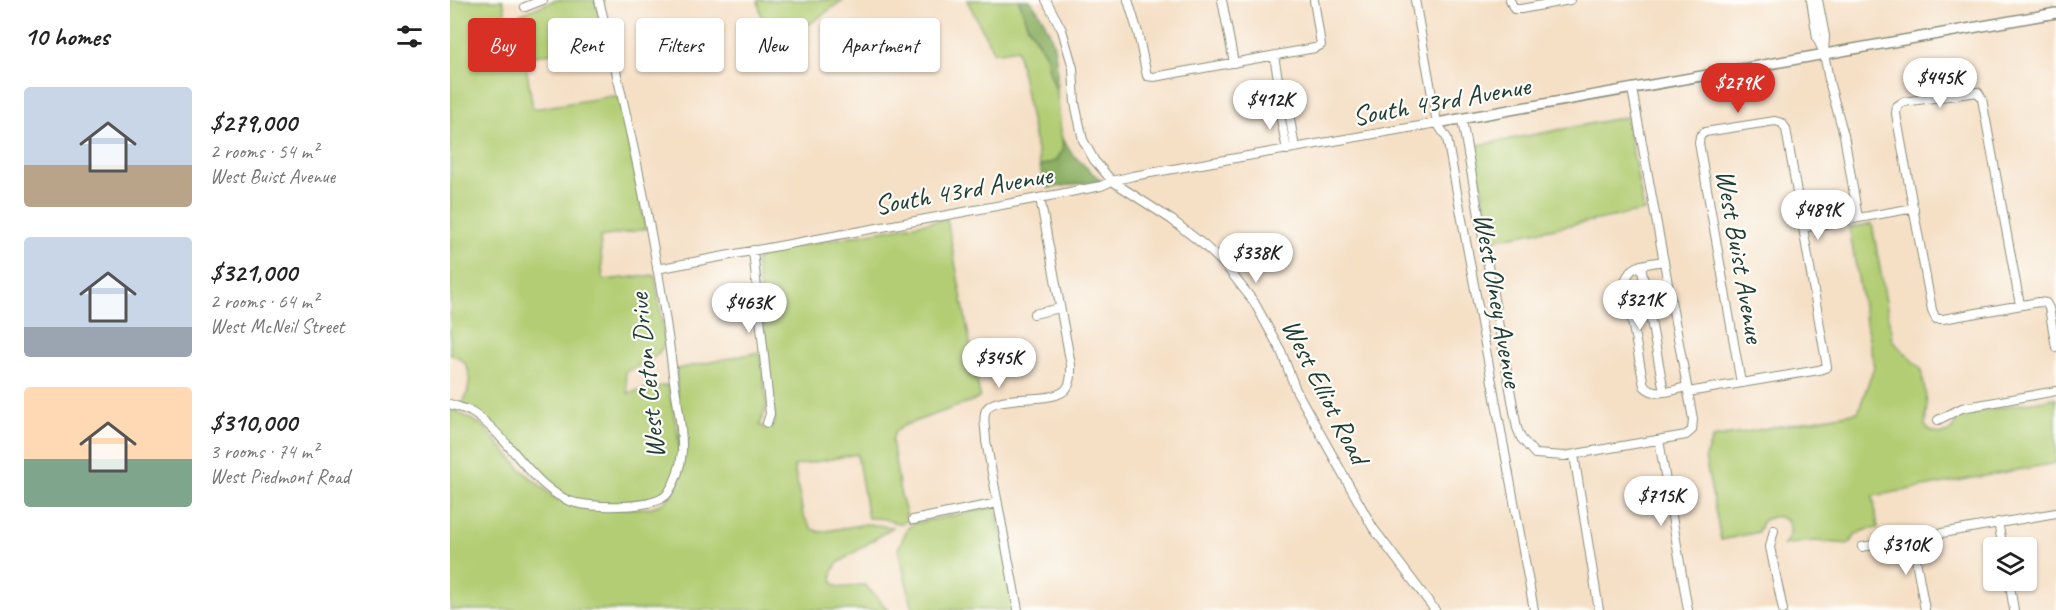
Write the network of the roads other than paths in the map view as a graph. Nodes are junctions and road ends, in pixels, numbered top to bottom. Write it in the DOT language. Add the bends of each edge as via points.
graph roads {
  1 [pos="543,0"];
  2 [pos="599,0"];
  3 [pos="1046,0"];
  4 [pos="1128,0"];
  5 [pos="1222,0"];
  6 [pos="1314,0"];
  7 [pos="1415,0"];
  8 [pos="1510,0"];
  9 [pos="1570,0"];
  10 [pos="1810,0"];
  11 [pos="1818,0"];
  12 [pos="525,7"];
  13 [pos="2056,13"];
  14 [pos="1824,54"];
  15 [pos="1274,56"];
  16 [pos="1234,63"];
  17 [pos="1632,89"];
  18 [pos="1281,96"];
  19 [pos="1290,119"];
  20 [pos="1462,120"];
  21 [pos="1281,121"];
  22 [pos="1437,123"];
  23 [pos="1291,149"];
  24 [pos="1112,181"];
  25 [pos="1040,198"];
  26 [pos="1914,208"];
  27 [pos="1858,218"];
  28 [pos="1803,228"];
  29 [pos="753,250"];
  30 [pos="1664,261"];
  31 [pos="1641,265"];
  32 [pos="657,269"];
  33 [pos="2020,305"];
  34 [pos="1060,308"];
  35 [pos="1034,314"];
  36 [pos="2056,347"];
  37 [pos="1741,383"];
  38 [pos="1687,390"];
  39 [pos="2056,391"];
  40 [pos="1664,392"];
  41 [pos="450,404"];
  42 [pos="1938,420"];
  43 [pos="767,423"];
  44 [pos="1659,440"];
  45 [pos="1574,455"];
  46 [pos="998,503"];
  47 [pos="2056,513"];
  48 [pos="913,520"];
  49 [pos="1998,522"];
  50 [pos="1774,530"];
  51 [pos="1912,537"];
  52 [pos="2001,537"];
  53 [pos="1862,547"];
  54 [pos="2011,591"];
  55 [pos="1018,610"];
  56 [pos="1435,610"];
  57 [pos="1534,610"];
  58 [pos="1599,610"];
  59 [pos="1688,610"];
  60 [pos="1783,610"];
  61 [pos="1925,610"];
  62 [pos="2014,610"];
  1 -- 12 [label="street"];
  2 -- 32 [label="street, West Ceton Drive"];
  3 -- 24 [label="street, West Elliot Road" via="1062,30 1083,140"];
  4 -- 16 [label="street" via="1147,76"];
  5 -- 16 [label="street"];
  6 -- 15 [label="street" via="1321,45"];
  7 -- 22 [label="street, West Olney Avenue"];
  8 -- 9 [label="street" via="1514,9"];
  10 -- 14 [label="street"];
  11 -- 14 [label="street"];
  13 -- 14 [label="street, South 43rd Avenue"];
  14 -- 17 [label="street, South 43rd Avenue"];
  14 -- 27 [label="street" via="1844,135"];
  15 -- 16 [label="street"];
  15 -- 18 [label="street"];
  17 -- 20 [label="street, South 43rd Avenue"];
  17 -- 30 [label="street"];
  18 -- 19 [label="street"];
  18 -- 21 [label="street"];
  19 -- 21 [label="street"];
  19 -- 23 [label="street"];
  20 -- 22 [label="street, South 43rd Avenue"];
  20 -- 45 [label="street" via="1517,429 1535,454"];
  21 -- 23 [label="street"];
  22 -- 23 [label="street, South 43rd Avenue"];
  22 -- 57 [label="street, West Olney Avenue" via="1447,138"];
  23 -- 24 [label="street, South 43rd Avenue"];
  24 -- 25 [label="street, South 43rd Avenue"];
  24 -- 56 [label="street, West Elliot Road" via="1205,246 1254,302 1281,351 1296,390 1373,528"];
  25 -- 29 [label="street, South 43rd Avenue"];
  25 -- 34 [label="street"];
  26 -- 27 [label="street"];
  26 -- 33 [label="street" via="1936,319"];
  26 -- 33 [label="street" via="1897,106 1978,92"];
  27 -- 28 [label="street"];
  28 -- 37 [label="street" via="1827,367"];
  28 -- 37 [label="street, West Buist Avenue" via="1782,123 1717,130 1701,136 1699,143"];
  29 -- 32 [label="street, South 43rd Avenue"];
  29 -- 43 [label="street" via="770,414"];
  30 -- 31 [label="street"];
  30 -- 38 [label="street"];
  31 -- 40 [label="street"];
  31 -- 40 [label="street" via="1627,273 1625,282 1644,386"];
  32 -- 41 [label="street, West Ceton Drive" via="670,341 682,450 680,467 667,496 659,501 618,506 577,503 559,497 484,421"];
  33 -- 36 [label="street" via="2046,303"];
  34 -- 35 [label="street"];
  34 -- 46 [label="street" via="1071,365 1069,386 1050,396 987,406 986,441"];
  37 -- 38 [label="street"];
  38 -- 40 [label="street"];
  38 -- 44 [label="street" via="1692,430 1686,435"];
  39 -- 42 [label="street" via="1962,408"];
  44 -- 45 [label="street"];
  44 -- 59 [label="street"];
  45 -- 58 [label="street"];
  46 -- 48 [label="street"];
  46 -- 55 [label="street"];
  47 -- 49 [label="street"];
  49 -- 51 [label="street"];
  49 -- 52 [label="street"];
  50 -- 60 [label="street" via="1770,547"];
  51 -- 53 [label="street"];
  51 -- 61 [label="street"];
  54 -- 62 [label="street"];
}
